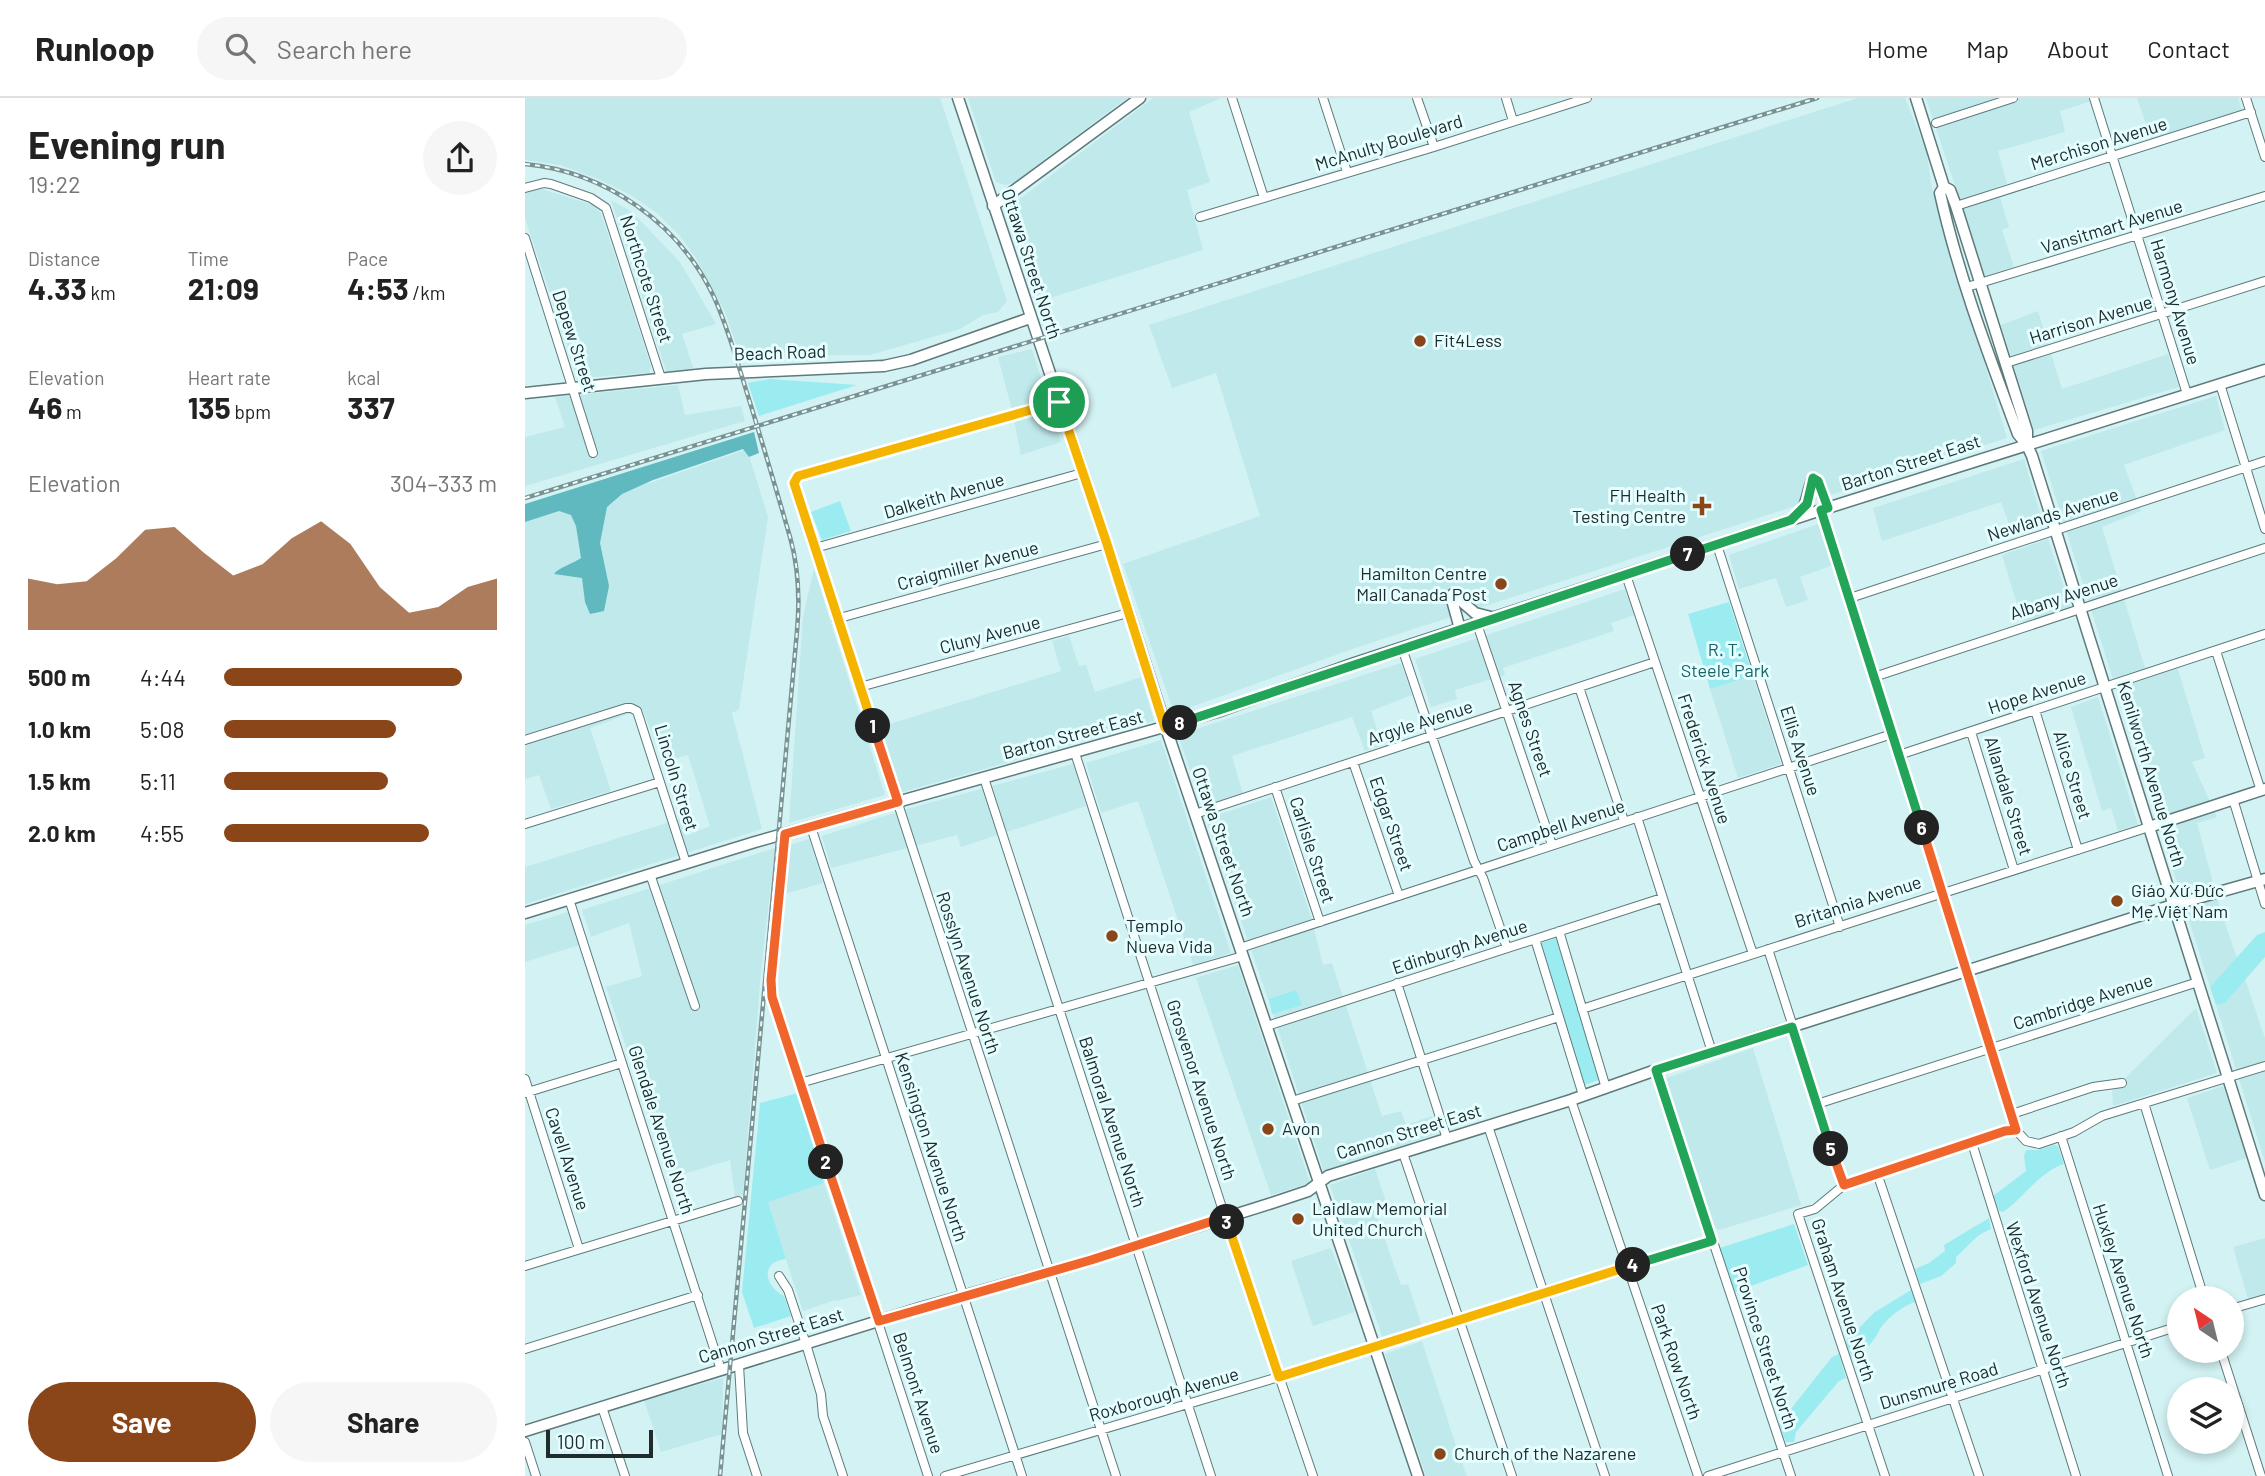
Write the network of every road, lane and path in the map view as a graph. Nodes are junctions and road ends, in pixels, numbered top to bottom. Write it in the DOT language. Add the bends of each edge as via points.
graph roads {
  1 [pos="958,98"];
  2 [pos="1140,98"];
  3 [pos="1232,98"];
  4 [pos="1323,98"];
  5 [pos="1417,98"];
  6 [pos="1506,98"];
  7 [pos="1587,98"];
  8 [pos="1916,98"];
  9 [pos="2013,98"];
  10 [pos="2094,98"];
  11 [pos="2246,98"];
  12 [pos="2251,112"];
  13 [pos="1513,121"];
  14 [pos="1937,123"];
  15 [pos="1434,147"];
  16 [pos="2113,157"];
  17 [pos="2265,157"];
  18 [pos="1347,172"];
  19 [pos="985,181"];
  20 [pos="1944,187"];
  21 [pos="525,188"];
  22 [pos="1010,194"];
  23 [pos="2265,196"];
  24 [pos="1264,198"];
  25 [pos="993,206"];
  26 [pos="1956,206"];
  27 [pos="1200,217"];
  28 [pos="2138,237"];
  29 [pos="525,238"];
  30 [pos="2265,281"];
  31 [pos="1980,284"];
  32 [pos="1967,287"];
  33 [pos="2162,314"];
  34 [pos="1030,318"];
  35 [pos="2006,363"];
  36 [pos="2265,370"];
  37 [pos="661,378"];
  38 [pos="2220,384"];
  39 [pos="572,388"];
  40 [pos="525,393"];
  41 [pos="2187,394"];
  42 [pos="1059,402"];
  43 [pos="2027,445"];
  44 [pos="593,453"];
  45 [pos="2265,461"];
  46 [pos="2245,467"];
  47 [pos="1082,473"];
  48 [pos="1824,509"];
  49 [pos="1791,520"];
  50 [pos="2265,529"];
  51 [pos="2055,531"];
  52 [pos="1107,544"];
  53 [pos="1717,545"];
  54 [pos="815,548"];
  55 [pos="2265,548"];
  56 [pos="1626,575"];
  57 [pos="1850,597"];
  58 [pos="2081,608"];
  59 [pos="1128,613"];
  60 [pos="1495,618"];
  61 [pos="836,619"];
  62 [pos="1477,624"];
  63 [pos="1460,629"];
  64 [pos="2265,634"];
  65 [pos="1402,648"];
  66 [pos="2216,651"];
  67 [pos="1655,662"];
  68 [pos="1874,677"];
  69 [pos="860,687"];
  70 [pos="1580,687"];
  71 [pos="2105,688"];
  72 [pos="1507,710"];
  73 [pos="2035,710"];
  74 [pos="1165,728"];
  75 [pos="1971,732"];
  76 [pos="1892,734"];
  77 [pos="1432,735"];
  78 [pos="525,740"];
  79 [pos="1075,752"];
  80 [pos="1899,755"];
  81 [pos="1353,762"];
  82 [pos="1790,768"];
  83 [pos="984,778"];
  84 [pos="660,782"];
  85 [pos="1275,788"];
  86 [pos="2263,790"];
  87 [pos="1700,796"];
  88 [pos="2233,799"];
  89 [pos="898,802"];
  90 [pos="1195,814"];
  91 [pos="1637,817"];
  92 [pos="1624,821"];
  93 [pos="525,824"];
  94 [pos="811,827"];
  95 [pos="2149,827"];
  96 [pos="785,834"];
  97 [pos="1552,845"];
  98 [pos="2078,850"];
  99 [pos="686,863"];
  100 [pos="1478,869"];
  101 [pos="2014,870"];
  102 [pos="650,874"];
  103 [pos="2261,880"];
  104 [pos="1942,893"];
  105 [pos="1399,896"];
  106 [pos="1662,898"];
  107 [pos="569,899"];
  108 [pos="2265,904"];
  109 [pos="2173,905"];
  110 [pos="525,913"];
  111 [pos="1320,922"];
  112 [pos="1840,927"];
  113 [pos="1559,931"];
  114 [pos="1535,939"];
  115 [pos="1507,948"];
  116 [pos="1768,950"];
  117 [pos="1242,952"];
  118 [pos="1753,954"];
  119 [pos="1966,972"];
  120 [pos="1687,975"];
  121 [pos="2198,982"];
  122 [pos="1397,983"];
  123 [pos="1149,984"];
  124 [pos="695,1006"];
  125 [pos="1059,1009"];
  126 [pos="1582,1009"];
  127 [pos="1559,1017"];
  128 [pos="1267,1026"];
  129 [pos="1792,1027"];
  130 [pos="971,1034"];
  131 [pos="1991,1048"];
  132 [pos="1712,1052"];
  133 [pos="886,1057"];
  134 [pos="1422,1060"];
  135 [pos="622,1063"];
  136 [pos="2265,1066"];
  137 [pos="1656,1070"];
  138 [pos="2228,1077"];
  139 [pos="525,1079"];
  140 [pos="800,1083"];
  141 [pos="2122,1083"];
  142 [pos="1606,1088"];
  143 [pos="527,1093"];
  144 [pos="1583,1096"];
  145 [pos="1571,1100"];
  146 [pos="1292,1101"];
  147 [pos="2144,1103"];
  148 [pos="1817,1104"];
  149 [pos="2012,1114"];
  150 [pos="1488,1126"];
  151 [pos="2016,1130"];
  152 [pos="2061,1136"];
  153 [pos="1447,1139"];
  154 [pos="1972,1143"];
  155 [pos="1403,1153"];
  156 [pos="1877,1173"];
  157 [pos="1319,1183"];
  158 [pos="1844,1185"];
  159 [pos="2265,1195"];
  160 [pos="738,1201"];
  161 [pos="1225,1217"];
  162 [pos="674,1220"];
  163 [pos="1712,1241"];
  164 [pos="1134,1245"];
  165 [pos="579,1249"];
  166 [pos="525,1266"];
  167 [pos="1628,1267"];
  168 [pos="1049,1271"];
  169 [pos="779,1276"];
  170 [pos="2200,1286"];
  171 [pos="1544,1293"];
  172 [pos="698,1295"];
  173 [pos="962,1296"];
  174 [pos="2265,1298"];
  175 [pos="2244,1305"];
  176 [pos="879,1321"];
  177 [pos="1459,1321"];
  178 [pos="2167,1330"];
  179 [pos="2126,1343"];
  180 [pos="806,1345"];
  181 [pos="1375,1347"];
  182 [pos="525,1349"];
  183 [pos="2225,1363"];
  184 [pos="739,1365"];
  185 [pos="721,1370"];
  186 [pos="2042,1370"];
  187 [pos="1279,1377"];
  188 [pos="1953,1399"];
  189 [pos="1187,1404"];
  190 [pos="602,1407"];
  191 [pos="1868,1425"];
  192 [pos="1100,1430"];
  193 [pos="525,1431"];
  194 [pos="525,1442"];
  195 [pos="1783,1452"];
  196 [pos="1015,1455"];
  197 [pos="536,1476"];
  198 [pos="625,1476"];
  199 [pos="757,1476"];
  200 [pos="843,1476"];
  201 [pos="928,1476"];
  202 [pos="945,1476"];
  203 [pos="1022,1476"];
  204 [pos="1116,1476"];
  205 [pos="1211,1476"];
  206 [pos="1313,1476"];
  207 [pos="1418,1476"];
  208 [pos="1512,1476"];
  209 [pos="1605,1476"];
  210 [pos="1698,1476"];
  211 [pos="1708,1476"];
  212 [pos="1791,1476"];
  213 [pos="1885,1476"];
  214 [pos="1979,1476"];
  215 [pos="2076,1476"];
  216 [pos="2168,1476"];
  217 [pos="2261,1476"];
  1 -- 19 [label="main road, Ottawa Street North"];
  2 -- 22 [label="main road"];
  3 -- 24 [label="street"];
  4 -- 18 [label="street"];
  5 -- 15 [label="street"];
  6 -- 13 [label="street"];
  7 -- 13 [label="street, McAnulty Boulevard"];
  8 -- 20 [label="main road, Kenilworth Avenue North"];
  9 -- 14 [label="street"];
  10 -- 16 [label="street, Harmony Avenue"];
  11 -- 12 [label="street"];
  12 -- 16 [label="street, Merchison Avenue"];
  12 -- 17 [label="street"];
  13 -- 15 [label="street, McAnulty Boulevard"];
  15 -- 18 [label="street, McAnulty Boulevard"];
  16 -- 26 [label="street, Merchison Avenue"];
  16 -- 28 [label="street, Harmony Avenue"];
  18 -- 24 [label="street, McAnulty Boulevard"];
  19 -- 22 [label="main road"];
  19 -- 25 [label="main road, Ottawa Street North"];
  20 -- 26 [label="main road, Kenilworth Avenue North"];
  20 -- 32 [label="main road, Kenilworth Avenue North" via="1940,193 1944,214"];
  21 -- 37 [label="street, Northcote Street" via="551,184 606,208"];
  22 -- 25 [label="main road"];
  23 -- 28 [label="street, Vansitmart Avenue"];
  24 -- 27 [label="street, McAnulty Boulevard"];
  25 -- 34 [label="main road, Ottawa Street North"];
  26 -- 31 [label="main road, Kenilworth Avenue North"];
  28 -- 31 [label="street, Vansitmart Avenue"];
  28 -- 33 [label="street, Harmony Avenue"];
  29 -- 39 [label="street, Depew Street"];
  30 -- 33 [label="street, Harrison Avenue"];
  31 -- 32 [label="street, Vansitmart Avenue"];
  31 -- 35 [label="main road, Kenilworth Avenue North"];
  32 -- 43 [label="main road, Kenilworth Avenue North" via="2018,434"];
  33 -- 35 [label="street, Harrison Avenue"];
  33 -- 41 [label="street, Harmony Avenue"];
  34 -- 37 [label="main road, Beach Road" via="884,366"];
  34 -- 42 [label="main road, Ottawa Street North"];
  35 -- 43 [label="main road, Kenilworth Avenue North"];
  36 -- 38 [label="main road, Barton Street East"];
  37 -- 39 [label="main road, Beach Road"];
  38 -- 41 [label="main road, Barton Street East"];
  38 -- 46 [label="street"];
  39 -- 40 [label="main road, Beach Road"];
  39 -- 44 [label="street, Depew Street"];
  41 -- 43 [label="main road, Barton Street East"];
  42 -- 47 [label="main road, Ottawa Street North"];
  42 -- 54 [label="street, Rosslyn Avenue North" via="798,476 794,483"];
  43 -- 48 [label="main road, Barton Street East"];
  43 -- 51 [label="main road, Kenilworth Avenue North"];
  45 -- 46 [label="street, Newlands Avenue"];
  46 -- 50 [label="street"];
  46 -- 51 [label="street, Newlands Avenue"];
  47 -- 52 [label="main road, Ottawa Street North"];
  47 -- 54 [label="street, Dalkeith Avenue"];
  48 -- 49 [label="main road, Barton Street East"];
  48 -- 49 [label="main road" via="1818,481 1813,478 1807,504"];
  48 -- 57 [label="street"];
  49 -- 53 [label="main road, Barton Street East"];
  51 -- 57 [label="street, Newlands Avenue"];
  51 -- 58 [label="main road, Kenilworth Avenue North"];
  52 -- 59 [label="main road, Ottawa Street North"];
  52 -- 61 [label="street, Craigmiller Avenue"];
  53 -- 56 [label="main road, Barton Street East"];
  53 -- 82 [label="street, Ellis Avenue"];
  54 -- 61 [label="street, Rosslyn Avenue North"];
  55 -- 58 [label="street, Albany Avenue"];
  56 -- 60 [label="main road, Barton Street East"];
  56 -- 67 [label="street, Frederick Avenue"];
  57 -- 68 [label="street"];
  58 -- 68 [label="street, Albany Avenue"];
  58 -- 71 [label="main road, Kenilworth Avenue North"];
  59 -- 69 [label="street, Cluny Avenue"];
  59 -- 74 [label="main road, Ottawa Street North"];
  60 -- 62 [label="main road, Barton Street East"];
  60 -- 63 [label="main road" via="1475,613 1453,594"];
  61 -- 69 [label="street, Rosslyn Avenue North"];
  62 -- 63 [label="main road, Barton Street East"];
  62 -- 72 [label="street, Agnes Street"];
  63 -- 65 [label="main road, Barton Street East"];
  64 -- 66 [label="street, Hope Avenue"];
  65 -- 74 [label="main road, Barton Street East"];
  65 -- 77 [label="street"];
  66 -- 71 [label="street, Hope Avenue"];
  66 -- 86 [label="street"];
  67 -- 70 [label="street, Argyle Avenue"];
  67 -- 87 [label="street, Frederick Avenue"];
  68 -- 76 [label="street"];
  69 -- 89 [label="street, Rosslyn Avenue North"];
  70 -- 72 [label="street, Argyle Avenue"];
  70 -- 92 [label="street"];
  71 -- 73 [label="street, Hope Avenue"];
  71 -- 95 [label="main road, Kenilworth Avenue North"];
  72 -- 77 [label="street, Argyle Avenue"];
  72 -- 97 [label="street, Agnes Street"];
  73 -- 75 [label="street, Hope Avenue"];
  73 -- 98 [label="street, Alice Street"];
  74 -- 79 [label="main road, Barton Street East"];
  74 -- 90 [label="main road, Ottawa Street North"];
  75 -- 80 [label="street, Hope Avenue"];
  75 -- 101 [label="street, Allandale Street"];
  76 -- 80 [label="street"];
  76 -- 82 [label="street, Campbell Avenue"];
  77 -- 81 [label="street, Argyle Avenue"];
  77 -- 100 [label="street"];
  78 -- 84 [label="street, Lincoln Street" via="631,708 639,715"];
  79 -- 83 [label="main road, Barton Street East"];
  79 -- 123 [label="street, Grosvenor Avenue North"];
  80 -- 104 [label="street"];
  81 -- 85 [label="street, Argyle Avenue"];
  81 -- 105 [label="street, Edgar Street"];
  82 -- 87 [label="street, Campbell Avenue"];
  82 -- 112 [label="street, Ellis Avenue"];
  83 -- 89 [label="main road, Barton Street East"];
  83 -- 125 [label="street, Balmoral Avenue North"];
  84 -- 93 [label="street"];
  84 -- 99 [label="street, Lincoln Street"];
  85 -- 90 [label="street, Argyle Avenue"];
  85 -- 111 [label="street, Carlisle Street"];
  86 -- 88 [label="main road, Britannia Avenue"];
  87 -- 91 [label="street, Campbell Avenue"];
  87 -- 118 [label="street, Frederick Avenue"];
  88 -- 95 [label="main road, Britannia Avenue"];
  88 -- 103 [label="street"];
  89 -- 94 [label="main road, Barton Street East"];
  89 -- 130 [label="street, Rosslyn Avenue North"];
  90 -- 117 [label="main road, Ottawa Street North"];
  91 -- 92 [label="street, Campbell Avenue"];
  91 -- 106 [label="street"];
  92 -- 97 [label="street, Campbell Avenue"];
  94 -- 96 [label="main road, Barton Street East"];
  94 -- 133 [label="street, Kensington Avenue North"];
  95 -- 98 [label="street, Britannia Avenue"];
  95 -- 109 [label="main road, Kenilworth Avenue North"];
  96 -- 99 [label="main road, Barton Street East"];
  96 -- 140 [label="street, Belmont Avenue" via="772,997"];
  97 -- 100 [label="street, Campbell Avenue"];
  98 -- 101 [label="street, Britannia Avenue"];
  99 -- 102 [label="main road, Barton Street East"];
  100 -- 105 [label="street, Campbell Avenue"];
  100 -- 115 [label="street"];
  101 -- 104 [label="street, Britannia Avenue"];
  102 -- 107 [label="main road, Barton Street East"];
  102 -- 124 [label="street"];
  103 -- 108 [label="street"];
  103 -- 109 [label="main road, Cannon Street East"];
  104 -- 112 [label="street, Britannia Avenue"];
  104 -- 119 [label="street"];
  105 -- 111 [label="street, Campbell Avenue"];
  106 -- 113 [label="street, Edinburgh Avenue"];
  106 -- 120 [label="street"];
  107 -- 110 [label="main road, Barton Street East"];
  107 -- 135 [label="street, Glendale Avenue North"];
  109 -- 119 [label="main road, Cannon Street East"];
  109 -- 121 [label="main road, Kenilworth Avenue North"];
  111 -- 117 [label="street, Campbell Avenue"];
  112 -- 116 [label="street, Britannia Avenue"];
  113 -- 114 [label="street, Edinburgh Avenue"];
  113 -- 126 [label="street"];
  114 -- 115 [label="street, Edinburgh Avenue"];
  114 -- 127 [label="street"];
  115 -- 122 [label="street, Edinburgh Avenue"];
  116 -- 118 [label="street, Britannia Avenue"];
  116 -- 129 [label="street"];
  117 -- 123 [label="street, Campbell Avenue"];
  117 -- 128 [label="main road, Ottawa Street North"];
  118 -- 120 [label="street, Britannia Avenue"];
  119 -- 129 [label="main road, Cannon Street East"];
  119 -- 131 [label="street"];
  120 -- 126 [label="street, Britannia Avenue"];
  120 -- 132 [label="street"];
  121 -- 131 [label="street, Cambridge Avenue"];
  121 -- 138 [label="main road, Kenilworth Avenue North"];
  122 -- 128 [label="street, Edinburgh Avenue"];
  122 -- 134 [label="street"];
  123 -- 125 [label="street, Campbell Avenue"];
  123 -- 161 [label="street, Grosvenor Avenue North"];
  125 -- 130 [label="street, Campbell Avenue"];
  125 -- 164 [label="street, Balmoral Avenue North"];
  126 -- 142 [label="street"];
  127 -- 134 [label="street"];
  127 -- 144 [label="street"];
  128 -- 146 [label="main road, Ottawa Street North"];
  129 -- 132 [label="main road, Cannon Street East"];
  129 -- 148 [label="street"];
  130 -- 133 [label="street, Campbell Avenue"];
  130 -- 168 [label="street, Rosslyn Avenue North"];
  131 -- 148 [label="street, Cambridge Avenue"];
  131 -- 149 [label="street"];
  132 -- 137 [label="main road, Cannon Street East"];
  133 -- 140 [label="street, Campbell Avenue"];
  133 -- 173 [label="street, Kensington Avenue North"];
  134 -- 146 [label="street"];
  134 -- 153 [label="street"];
  135 -- 143 [label="street"];
  135 -- 162 [label="street, Glendale Avenue North"];
  136 -- 138 [label="street"];
  137 -- 142 [label="main road, Cannon Street East"];
  137 -- 163 [label="street, Province Street North"];
  138 -- 147 [label="street"];
  138 -- 159 [label="main road, Kenilworth Avenue North"];
  139 -- 143 [label="street, Cavell Avenue"];
  140 -- 176 [label="street, Belmont Avenue"];
  141 -- 149 [label="street" via="2093,1087"];
  142 -- 144 [label="main road, Cannon Street East"];
  143 -- 165 [label="street, Cavell Avenue"];
  144 -- 145 [label="main road, Cannon Street East"];
  145 -- 150 [label="main road, Cannon Street East"];
  145 -- 167 [label="street, Park Row North"];
  146 -- 157 [label="main road, Ottawa Street North"];
  147 -- 152 [label="street" via="2102,1115"];
  147 -- 170 [label="street"];
  148 -- 158 [label="street"];
  149 -- 151 [label="street"];
  150 -- 153 [label="main road, Cannon Street East"];
  150 -- 171 [label="street"];
  151 -- 152 [label="street" via="2030,1143"];
  151 -- 154 [label="street"];
  152 -- 179 [label="street, Huxley Avenue North"];
  153 -- 155 [label="main road, Cannon Street East"];
  154 -- 156 [label="street"];
  154 -- 186 [label="street, Wexford Avenue North"];
  155 -- 157 [label="main road, Cannon Street East" via="1328,1176"];
  155 -- 177 [label="street"];
  156 -- 158 [label="street"];
  156 -- 188 [label="street"];
  157 -- 161 [label="main road, Cannon Street East" via="1308,1191"];
  157 -- 181 [label="main road, Ottawa Street North"];
  158 -- 191 [label="street, Graham Avenue North" via="1815,1209 1798,1214"];
  160 -- 162 [label="street"];
  161 -- 164 [label="main road, Cannon Street East"];
  161 -- 187 [label="street, Grosvenor Avenue North"];
  162 -- 165 [label="street"];
  162 -- 172 [label="street, Glendale Avenue North"];
  163 -- 167 [label="street, Roxborough Avenue"];
  163 -- 195 [label="street, Province Street North"];
  164 -- 168 [label="main road, Cannon Street East"];
  164 -- 189 [label="street, Balmoral Avenue North"];
  165 -- 166 [label="street"];
  167 -- 171 [label="street, Roxborough Avenue"];
  167 -- 210 [label="street, Park Row North"];
  168 -- 173 [label="main road, Cannon Street East"];
  168 -- 192 [label="street, Rosslyn Avenue North"];
  169 -- 180 [label="street"];
  171 -- 177 [label="street, Roxborough Avenue"];
  171 -- 209 [label="street"];
  172 -- 182 [label="street"];
  172 -- 185 [label="street, Glendale Avenue North"];
  173 -- 176 [label="main road, Cannon Street East"];
  173 -- 196 [label="street, Kensington Avenue North"];
  174 -- 175 [label="street"];
  176 -- 180 [label="main road, Cannon Street East"];
  176 -- 201 [label="street, Belmont Avenue"];
  177 -- 181 [label="street, Roxborough Avenue"];
  177 -- 208 [label="street"];
  178 -- 179 [label="street, Dunsmure Road"];
  179 -- 186 [label="street, Dunsmure Road"];
  179 -- 216 [label="street, Huxley Avenue North"];
  180 -- 184 [label="main road, Cannon Street East"];
  180 -- 200 [label="street"];
  181 -- 187 [label="street, Roxborough Avenue"];
  181 -- 207 [label="main road, Ottawa Street North"];
  183 -- 217 [label="street"];
  184 -- 185 [label="main road, Cannon Street East"];
  184 -- 199 [label="street" via="743,1433"];
  185 -- 190 [label="main road, Cannon Street East"];
  186 -- 188 [label="street, Dunsmure Road"];
  186 -- 215 [label="street, Wexford Avenue North"];
  187 -- 189 [label="street, Roxborough Avenue"];
  187 -- 206 [label="street, Grosvenor Avenue North"];
  188 -- 191 [label="street, Dunsmure Road"];
  188 -- 214 [label="street"];
  189 -- 192 [label="street, Roxborough Avenue"];
  189 -- 205 [label="street, Balmoral Avenue North"];
  190 -- 193 [label="main road, Cannon Street East"];
  190 -- 198 [label="street"];
  191 -- 195 [label="street, Dunsmure Road"];
  191 -- 213 [label="street, Graham Avenue North"];
  192 -- 196 [label="street, Roxborough Avenue"];
  192 -- 204 [label="street, Rosslyn Avenue North"];
  194 -- 197 [label="street"];
  195 -- 211 [label="street, Dunsmure Road"];
  195 -- 212 [label="street, Province Street North"];
  196 -- 202 [label="street, Roxborough Avenue"];
  196 -- 203 [label="street, Kensington Avenue North"];
}
